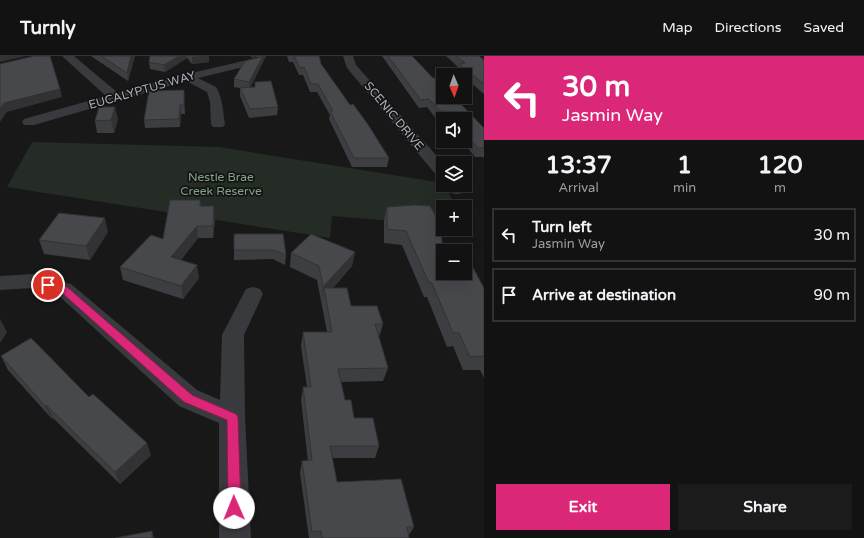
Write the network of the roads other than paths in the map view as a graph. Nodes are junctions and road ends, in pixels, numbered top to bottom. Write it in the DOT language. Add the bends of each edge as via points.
graph roads {
  1 [pos="67,56"];
  2 [pos="348,56"];
  3 [pos="256,61"];
  4 [pos="187,76"];
  5 [pos="116,98"];
  6 [pos="29,122"];
  7 [pos="218,124"];
  8 [pos="436,165"];
  9 [pos="0,283"];
  10 [pos="253,294"];
  11 [pos="232,417"];
  12 [pos="235,538"];
  1 -- 5 [label="street"];
  2 -- 8 [label="street, SCENIC DRIVE" via="351,66"];
  3 -- 4 [label="street, EUCALYPTUS WAY"];
  4 -- 5 [label="street, EUCALYPTUS WAY"];
  4 -- 7 [label="street" via="212,90"];
  5 -- 6 [label="street, EUCALYPTUS WAY"];
  9 -- 11 [label="street" via="33,281 64,289 188,398"];
  10 -- 11 [label="street" via="233,336"];
  11 -- 12 [label="street"];
}
